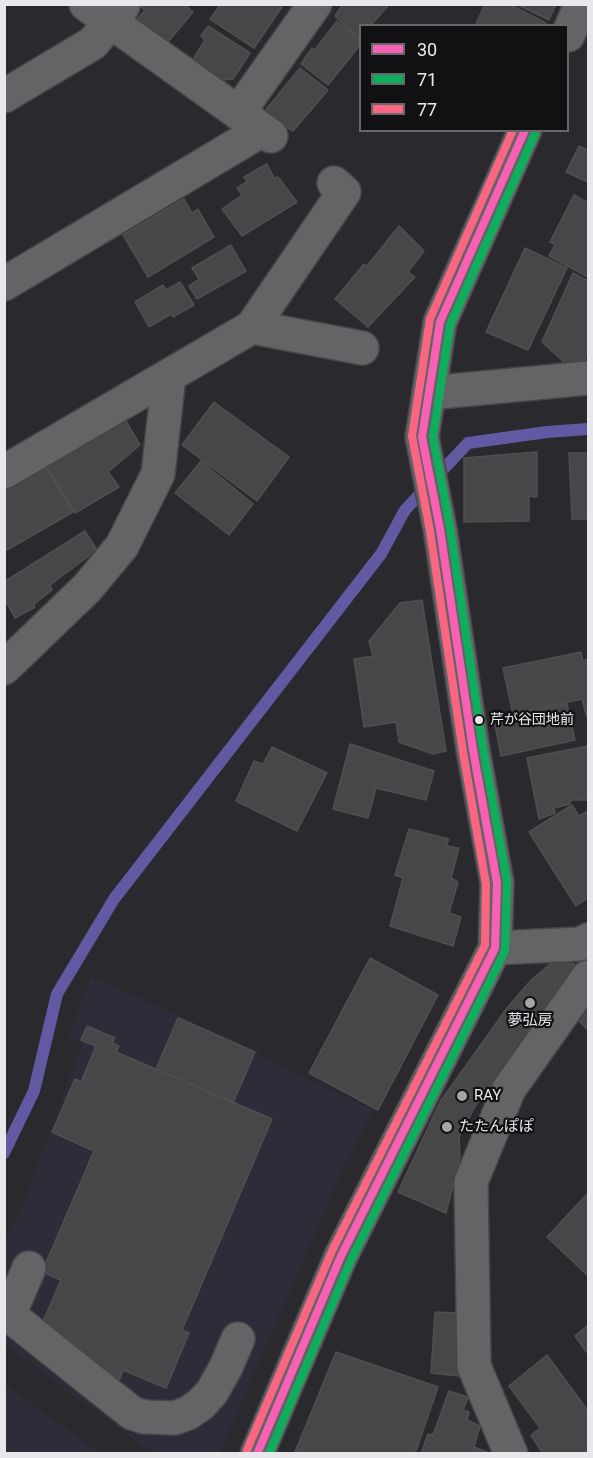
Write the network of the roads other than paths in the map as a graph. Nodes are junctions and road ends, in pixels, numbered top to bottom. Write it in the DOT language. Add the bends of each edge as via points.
graph roads {
  1 [pos="315,4"];
  2 [pos="581,4"];
  3 [pos="107,10"];
  4 [pos="569,31"];
  5 [pos="4,96"];
  6 [pos="257,126"];
  7 [pos="524,132"];
  8 [pos="334,183"];
  9 [pos="4,284"];
  10 [pos="252,327"];
  11 [pos="362,348"];
  12 [pos="168,376"];
  13 [pos="588,378"];
  14 [pos="429,393"];
  15 [pos="4,472"];
  16 [pos="4,668"];
  17 [pos="588,940"];
  18 [pos="495,948"];
  19 [pos="588,976"];
  20 [pos="29,1268"];
  21 [pos="238,1339"];
  22 [pos="257,1454"];
  23 [pos="511,1454"];
  1 -- 6 [label="street"];
  2 -- 4 [label="street"];
  3 -- 5 [label="street" via="93,43"];
  3 -- 6 [label="street"];
  6 -- 9 [label="street"];
  7 -- 14 [label="street" via="440,322"];
  8 -- 10 [label="street" via="344,192"];
  10 -- 11 [label="street"];
  10 -- 12 [label="street"];
  12 -- 15 [label="street"];
  12 -- 16 [label="street" via="158,474 123,546 88,587"];
  13 -- 14 [label="street"];
  14 -- 18 [label="street" via="422,436 497,883"];
  17 -- 18 [label="street" via="580,944"];
  18 -- 22 [label="street" via="341,1256"];
  19 -- 23 [label="street" via="509,1089 471,1182 474,1365"];
  20 -- 21 [label="street" via="9,1315 132,1413 175,1418 200,1405 212,1392"];
}
